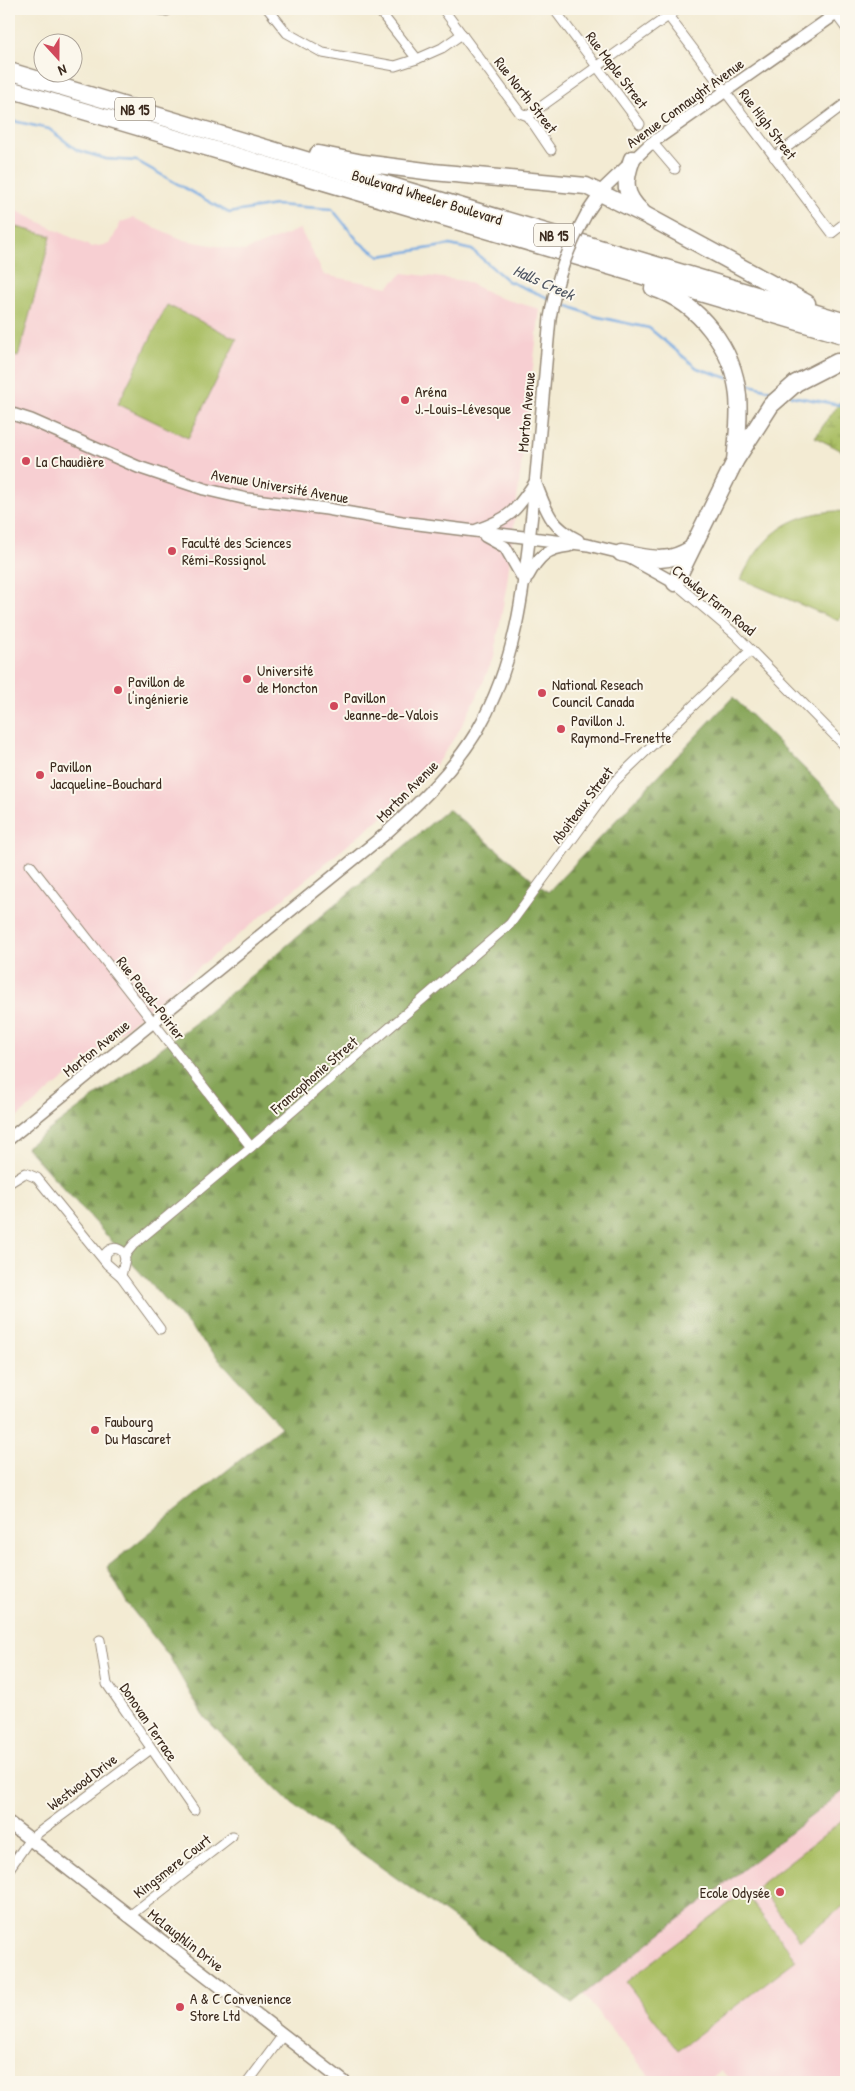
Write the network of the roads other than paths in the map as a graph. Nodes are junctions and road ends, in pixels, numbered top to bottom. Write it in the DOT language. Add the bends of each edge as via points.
graph roads {
  1 [pos="156,9"];
  2 [pos="268,9"];
  3 [pos="378,9"];
  4 [pos="443,9"];
  5 [pos="554,9"];
  6 [pos="678,9"];
  7 [pos="168,10"];
  8 [pos="837,11"];
  9 [pos="665,12"];
  10 [pos="846,28"];
  11 [pos="462,34"];
  12 [pos="417,60"];
  13 [pos="597,66"];
  14 [pos="9,71"];
  15 [pos="9,89"];
  16 [pos="726,92"];
  17 [pos="846,103"];
  18 [pos="528,116"];
  19 [pos="640,124"];
  20 [pos="652,142"];
  21 [pos="261,147"];
  22 [pos="551,150"];
  23 [pos="774,157"];
  24 [pos="632,159"];
  25 [pos="675,169"];
  26 [pos="599,194"];
  27 [pos="647,216"];
  28 [pos="846,222"];
  29 [pos="480,227"];
  30 [pos="569,246"];
  31 [pos="846,316"];
  32 [pos="846,322"];
  33 [pos="846,336"];
  34 [pos="846,362"];
  35 [pos="9,413"];
  36 [pos="734,461"];
  37 [pos="535,482"];
  38 [pos="474,531"];
  39 [pos="529,537"];
  40 [pos="588,545"];
  41 [pos="691,549"];
  42 [pos="621,553"];
  43 [pos="524,582"];
  44 [pos="675,583"];
  45 [pos="752,650"];
  46 [pos="846,746"];
  47 [pos="30,865"];
  48 [pos="510,924"];
  49 [pos="152,1022"];
  50 [pos="9,1140"];
  51 [pos="251,1147"];
  52 [pos="9,1183"];
  53 [pos="123,1252"];
  54 [pos="104,1256"];
  55 [pos="118,1267"];
  56 [pos="160,1328"];
  57 [pos="100,1640"];
  58 [pos="151,1749"];
  59 [pos="194,1810"];
  60 [pos="9,1823"];
  61 [pos="232,1836"];
  62 [pos="30,1839"];
  63 [pos="9,1869"];
  64 [pos="128,1917"];
  65 [pos="283,2035"];
  66 [pos="248,2082"];
  67 [pos="344,2082"];
  1 -- 7 [label="street"];
  2 -- 12 [label="street" via="287,33 322,53 394,66"];
  3 -- 12 [label="street"];
  4 -- 11 [label="street, Rue North Street"];
  5 -- 13 [label="street, Rue Maple Street"];
  6 -- 9 [label="street"];
  8 -- 10 [label="street"];
  8 -- 16 [label="street, Avenue Connaught Avenue"];
  9 -- 13 [label="street"];
  9 -- 16 [label="street, Rue High Street"];
  11 -- 12 [label="street"];
  11 -- 18 [label="street, Rue North Street" via="520,113"];
  13 -- 18 [label="street"];
  13 -- 19 [label="street, Rue Maple Street"];
  14 -- 21 [label="highway, Boulevard Wheeler Boulevard / NB 15"];
  15 -- 29 [label="highway, Boulevard Wheeler Boulevard / NB 15"];
  16 -- 20 [label="street, Avenue Connaught Avenue"];
  16 -- 23 [label="street, Rue High Street"];
  17 -- 23 [label="street"];
  18 -- 22 [label="street, Rue North Street"];
  20 -- 24 [label="street, Avenue Connaught Avenue"];
  20 -- 25 [label="street"];
  21 -- 26 [label="highway" via="433,172 586,186"];
  21 -- 32 [label="highway, Boulevard Wheeler Boulevard / NB 15"];
  23 -- 28 [label="street, Rue High Street" via="832,233"];
  24 -- 26 [label="street, Avenue Connaught Avenue"];
  24 -- 27 [label="highway" via="625,181 631,203"];
  26 -- 27 [label="highway"];
  26 -- 30 [label="street, Avenue Connaught Avenue, bridge"];
  27 -- 31 [label="highway" via="812,306"];
  29 -- 33 [label="highway, Boulevard Wheeler Boulevard / NB 15"];
  29 -- 36 [label="highway" via="527,248 668,293 698,315 717,338 731,363 738,395 739,427"];
  30 -- 37 [label="street, Morton Avenue, bridge" via="556,283 550,318"];
  34 -- 36 [label="highway" via="837,362 796,383 771,405"];
  35 -- 38 [label="street, Avenue Université Avenue" via="138,467 204,489 282,505"];
  36 -- 41 [label="highway"];
  37 -- 38 [label="street" via="512,514"];
  37 -- 39 [label="street, Morton Avenue"];
  37 -- 40 [label="street" via="552,522 561,532"];
  38 -- 39 [label="street, Avenue Université Avenue"];
  38 -- 43 [label="street" via="505,547"];
  39 -- 40 [label="street, Crowley Farm Road"];
  39 -- 43 [label="street, Morton Avenue"];
  40 -- 42 [label="street, Crowley Farm Road"];
  40 -- 43 [label="street" via="556,547 545,552"];
  41 -- 42 [label="highway" via="677,558 662,561"];
  41 -- 44 [label="highway"];
  42 -- 44 [label="street, Crowley Farm Road"];
  43 -- 49 [label="street, Morton Avenue" via="506,669 492,702 458,760 431,793 384,835"];
  44 -- 45 [label="street, Crowley Farm Road"];
  45 -- 46 [label="street, Crowley Farm Road"];
  45 -- 48 [label="street, Aboiteaux Street" via="615,781"];
  47 -- 49 [label="street, Rue Pascal-Poirier"];
  48 -- 51 [label="street, Francophonie Street"];
  49 -- 50 [label="street, Morton Avenue"];
  49 -- 51 [label="street, Rue Pascal-Poirier"];
  51 -- 53 [label="street, Francophonie Street"];
  52 -- 54 [label="street" via="25,1173 37,1178"];
  53 -- 54 [label="street, Francophonie Street" via="111,1249"];
  53 -- 55 [label="street"];
  54 -- 55 [label="street"];
  55 -- 56 [label="street" via="121,1276"];
  57 -- 58 [label="street, Donovan Terrace" via="107,1684"];
  58 -- 59 [label="street, Donovan Terrace"];
  58 -- 62 [label="street, Westwood Drive"];
  60 -- 62 [label="main road, McLaughlin Drive"];
  61 -- 64 [label="street, Kingsmere Court"];
  62 -- 63 [label="street, Westwood Drive"];
  62 -- 64 [label="main road, McLaughlin Drive"];
  64 -- 65 [label="main road, McLaughlin Drive"];
  65 -- 66 [label="street"];
  65 -- 67 [label="main road, McLaughlin Drive"];
}
